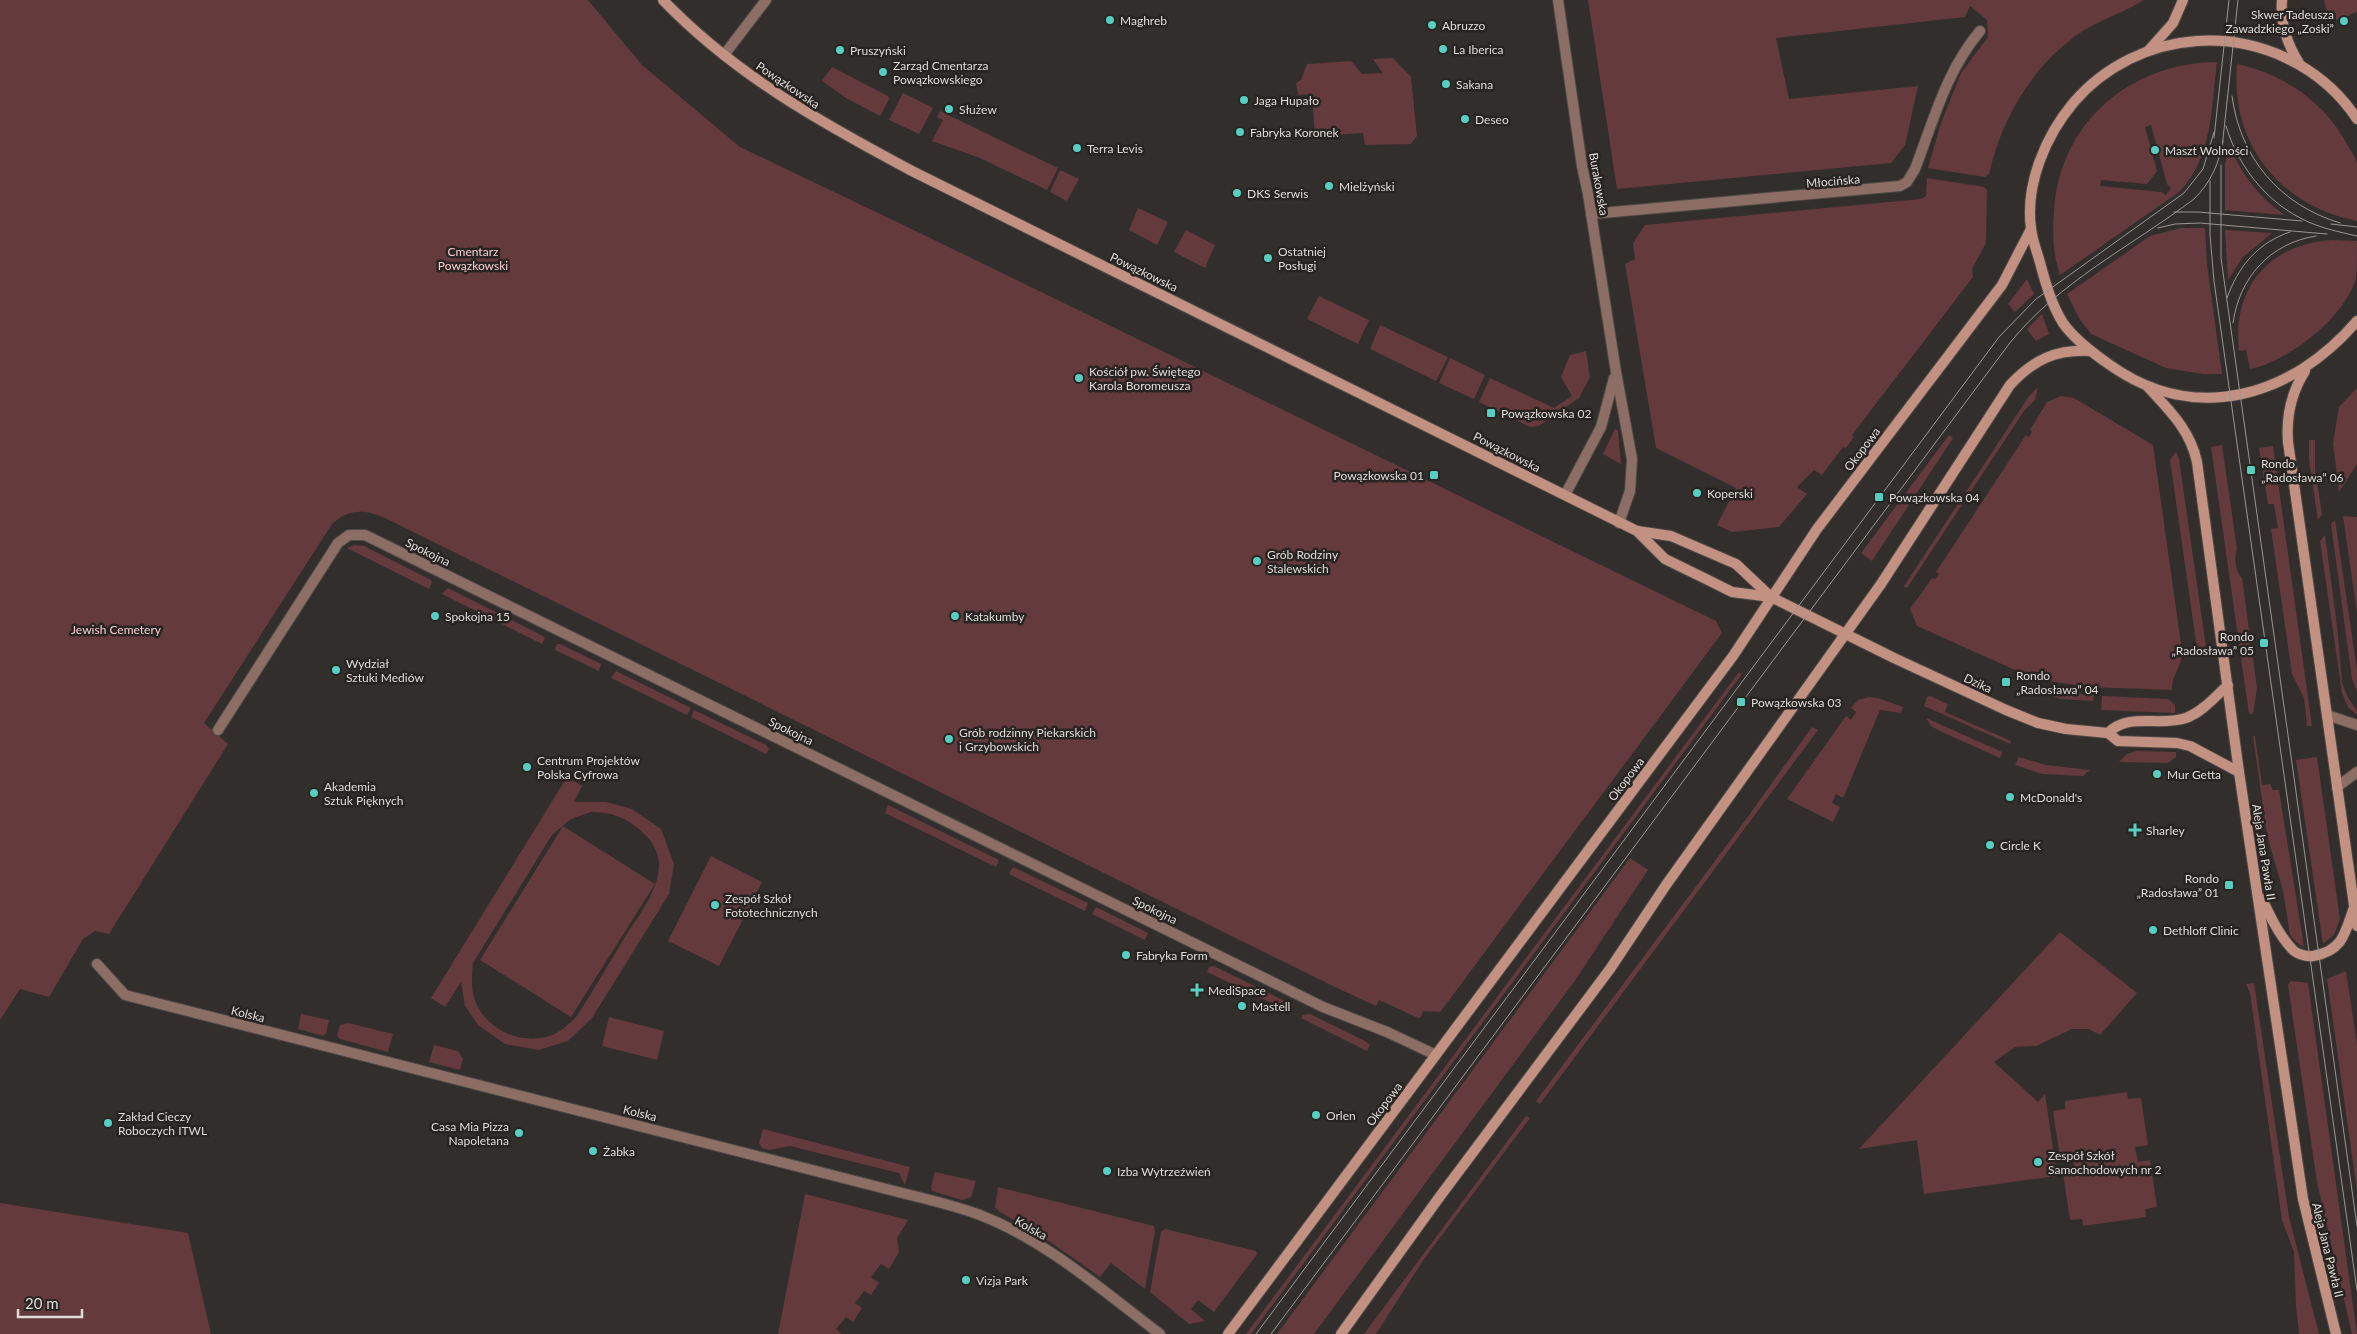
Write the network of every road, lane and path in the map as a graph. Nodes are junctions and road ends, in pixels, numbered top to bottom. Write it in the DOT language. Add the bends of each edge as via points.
graph roads {
  1 [pos="663,0"];
  2 [pos="766,0"];
  3 [pos="1558,0"];
  4 [pos="2183,0"];
  5 [pos="2282,0"];
  6 [pos="1980,31"];
  7 [pos="2149,50"];
  8 [pos="724,55"];
  9 [pos="2300,64"];
  10 [pos="2357,119"];
  11 [pos="1591,214"];
  12 [pos="2031,229"];
  13 [pos="2357,321"];
  14 [pos="2092,351"];
  15 [pos="2306,368"];
  16 [pos="1616,372"];
  17 [pos="2147,386"];
  18 [pos="1565,495"];
  19 [pos="1619,523"];
  20 [pos="1637,531"];
  21 [pos="1771,597"];
  22 [pos="1844,633"];
  23 [pos="2228,685"];
  24 [pos="2327,715"];
  25 [pos="2357,725"];
  26 [pos="218,730"];
  27 [pos="2108,733"];
  28 [pos="2240,772"];
  29 [pos="2357,772"];
  30 [pos="2337,787"];
  31 [pos="2257,890"];
  32 [pos="2354,906"];
  33 [pos="2357,926"];
  34 [pos="97,964"];
  35 [pos="1436,1055"];
  36 [pos="1160,1334"];
  37 [pos="1228,1334"];
  38 [pos="1341,1334"];
  39 [pos="2336,1334"];
  1 -- 8 [label="main road, Powązkowska"];
  2 -- 8 [label="street"];
  3 -- 11 [label="street, Burakowska"];
  4 -- 7 [label="main road" via="2169,28"];
  5 -- 9 [label="main road" via="2286,37"];
  6 -- 11 [label="street, Młocińska" via="1954,68 1915,169 1907,182 1900,186"];
  7 -- 9 [label="main road" via="2194,41 2234,42 2277,53"];
  7 -- 12 [label="main road" via="2104,74 2060,120 2038,166 2032,191"];
  8 -- 18 [label="main road, Powązkowska" via="770,91 816,120 912,171"];
  9 -- 10 [label="main road" via="2335,92"];
  11 -- 16 [label="street, Burakowska"];
  12 -- 14 [label="main road" via="2045,281 2059,316 2073,335"];
  12 -- 21 [label="main road, Okopowa" via="1997,292 1817,529"];
  13 -- 15 [label="main road"];
  14 -- 17 [label="main road" via="2118,371"];
  14 -- 22 [label="main road" via="2061,351 2021,373 2010,385 1884,579"];
  15 -- 17 [label="main road" via="2268,388 2214,398 2180,395"];
  15 -- 24 [label="main road" via="2291,401 2288,432"];
  16 -- 18 [label="street, Burakowska" via="1601,427"];
  16 -- 19 [label="street, Burakowska" via="1632,459 1630,491"];
  17 -- 23 [label="main road, Aleja Jana Pawła II" via="2182,424 2194,450"];
  18 -- 19 [label="main road, Powązkowska"];
  19 -- 20 [label="main road, Powązkowska"];
  20 -- 21 [label="main road, Powązkowska" via="1671,536 1736,564"];
  20 -- 21 [label="main road, Powązkowska" via="1665,559 1732,592"];
  21 -- 22 [label="main road, Powązkowska"];
  21 -- 35 [label="main road, Okopowa" via="1733,656"];
  22 -- 27 [label="main road, Dzika" via="2038,723"];
  22 -- 38 [label="main road" via="1610,968"];
  23 -- 27 [label="main road" via="2188,717 2176,721 2124,722"];
  23 -- 28 [label="main road, Aleja Jana Pawła II"];
  24 -- 25 [label="street"];
  24 -- 30 [label="main road"];
  26 -- 35 [label="street, Spokojna" via="338,543 350,535 365,535 1323,1007"];
  27 -- 28 [label="main road, Dzika" via="2118,741 2190,746"];
  28 -- 31 [label="main road, Aleja Jana Pawła II"];
  29 -- 30 [label="street"];
  30 -- 32 [label="main road"];
  31 -- 32 [label="main road" via="2293,951 2310,957 2331,952 2339,943"];
  31 -- 39 [label="main road, Aleja Jana Pawła II" via="2303,1199"];
  32 -- 33 [label="main road"];
  34 -- 36 [label="street, Kolska" via="125,995 980,1215 1064,1261"];
  35 -- 37 [label="main road, Okopowa"];
}
